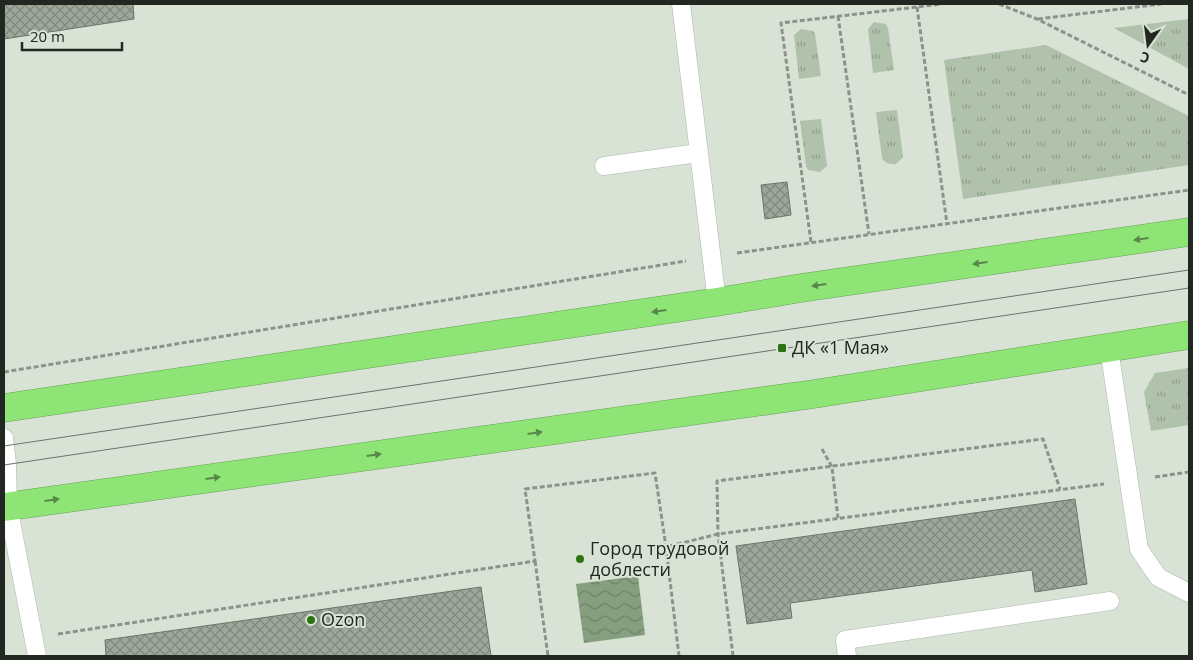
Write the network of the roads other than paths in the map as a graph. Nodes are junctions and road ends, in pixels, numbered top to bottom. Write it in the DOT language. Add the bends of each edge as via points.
graph roads {
  1 [pos="681,4"];
  2 [pos="698,153"];
  3 [pos="604,166"];
  4 [pos="1189,232"];
  5 [pos="717,302"];
  6 [pos="1189,335"];
  7 [pos="1109,348"];
  8 [pos="4,408"];
  9 [pos="4,438"];
  10 [pos="6,507"];
  11 [pos="1189,593"];
  12 [pos="1110,601"];
  13 [pos="38,656"];
  14 [pos="847,656"];
  1 -- 2 [label="lane"];
  2 -- 3 [label="lane"];
  2 -- 5 [label="lane"];
  4 -- 5 [label="highway, one-way"];
  5 -- 8 [label="highway, one-way"];
  6 -- 7 [label="highway"];
  10 -- 7 [label="highway, one-way" via="814,394"];
  7 -- 11 [label="lane" via="1140,549 1158,577"];
  9 -- 10 [label="lane"];
  10 -- 13 [label="lane"];
  12 -- 14 [label="lane" via="845,640"];
}
